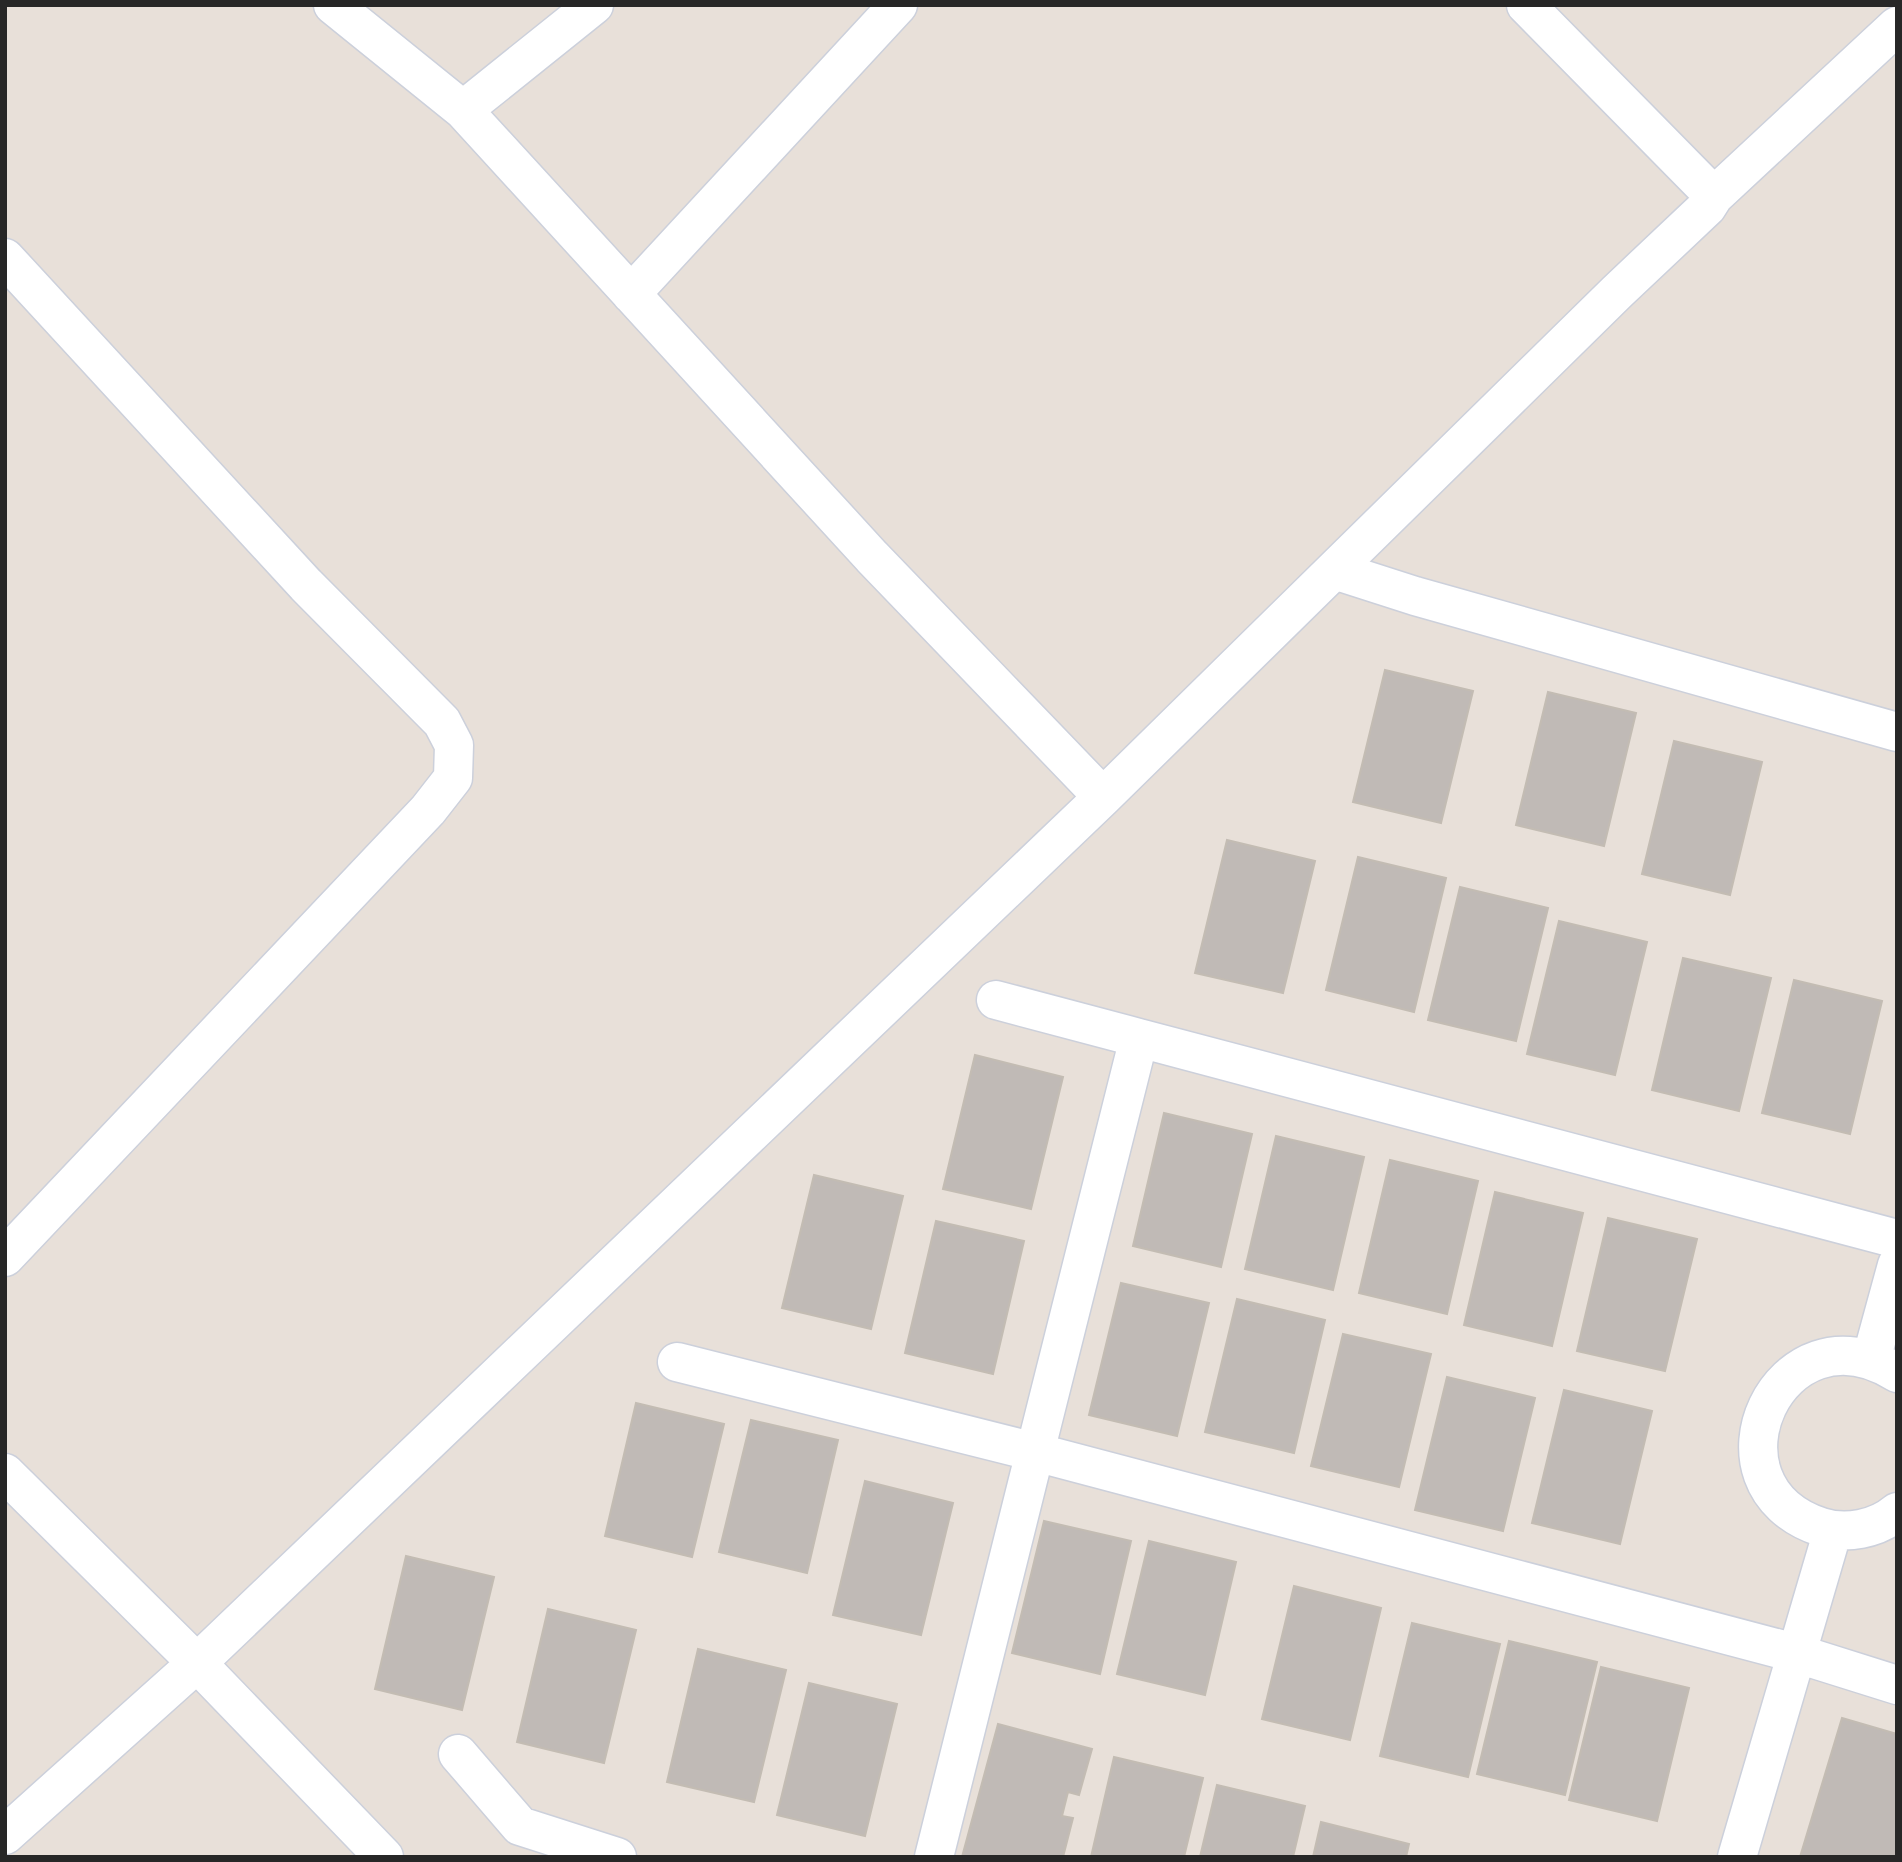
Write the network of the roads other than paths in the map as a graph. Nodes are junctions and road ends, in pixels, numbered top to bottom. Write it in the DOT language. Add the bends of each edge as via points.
graph roads {
  1 [pos="333,5"];
  2 [pos="594,5"];
  3 [pos="898,5"];
  4 [pos="1526,5"];
  5 [pos="1897,26"];
  6 [pos="463,110"];
  7 [pos="1714,196"];
  8 [pos="5,258"];
  9 [pos="631,294"];
  10 [pos="1334,570"];
  11 [pos="1897,732"];
  12 [pos="1102,797"];
  13 [pos="996,1000"];
  14 [pos="1139,1038"];
  15 [pos="1897,1239"];
  16 [pos="5,1257"];
  17 [pos="1897,1265"];
  18 [pos="677,1362"];
  19 [pos="1884,1367"];
  20 [pos="1035,1452"];
  21 [pos="5,1473"];
  22 [pos="1897,1512"];
  23 [pos="1833,1530"];
  24 [pos="1796,1653"];
  25 [pos="197,1663"];
  26 [pos="1897,1685"];
  27 [pos="458,1754"];
  28 [pos="5,1835"];
  29 [pos="384,1857"];
  30 [pos="617,1857"];
  31 [pos="934,1857"];
  32 [pos="1737,1857"];
  1 -- 6 [label="street"];
  2 -- 6 [label="street"];
  3 -- 9 [label="street"];
  4 -- 7 [label="street"];
  5 -- 7 [label="street"];
  6 -- 9 [label="street"];
  7 -- 10 [label="street"];
  8 -- 16 [label="street" via="306,585 442,722 454,744 453,778 428,810"];
  9 -- 12 [label="street" via="872,557"];
  10 -- 11 [label="street"];
  10 -- 12 [label="street"];
  12 -- 25 [label="street"];
  13 -- 14 [label="street"];
  14 -- 15 [label="street"];
  14 -- 20 [label="street"];
  17 -- 19 [label="street"];
  18 -- 20 [label="street"];
  19 -- 23 [label="street" via="1844,1356 1817,1361 1792,1373 1773,1394 1761,1418 1757,1448 1764,1478 1780,1503 1805,1521"];
  20 -- 24 [label="street"];
  20 -- 31 [label="street"];
  21 -- 25 [label="street"];
  22 -- 23 [label="street" via="1863,1529"];
  23 -- 24 [label="street"];
  24 -- 26 [label="street"];
  24 -- 32 [label="street"];
  25 -- 28 [label="street"];
  25 -- 29 [label="street"];
  27 -- 30 [label="street" via="520,1826"];
}
